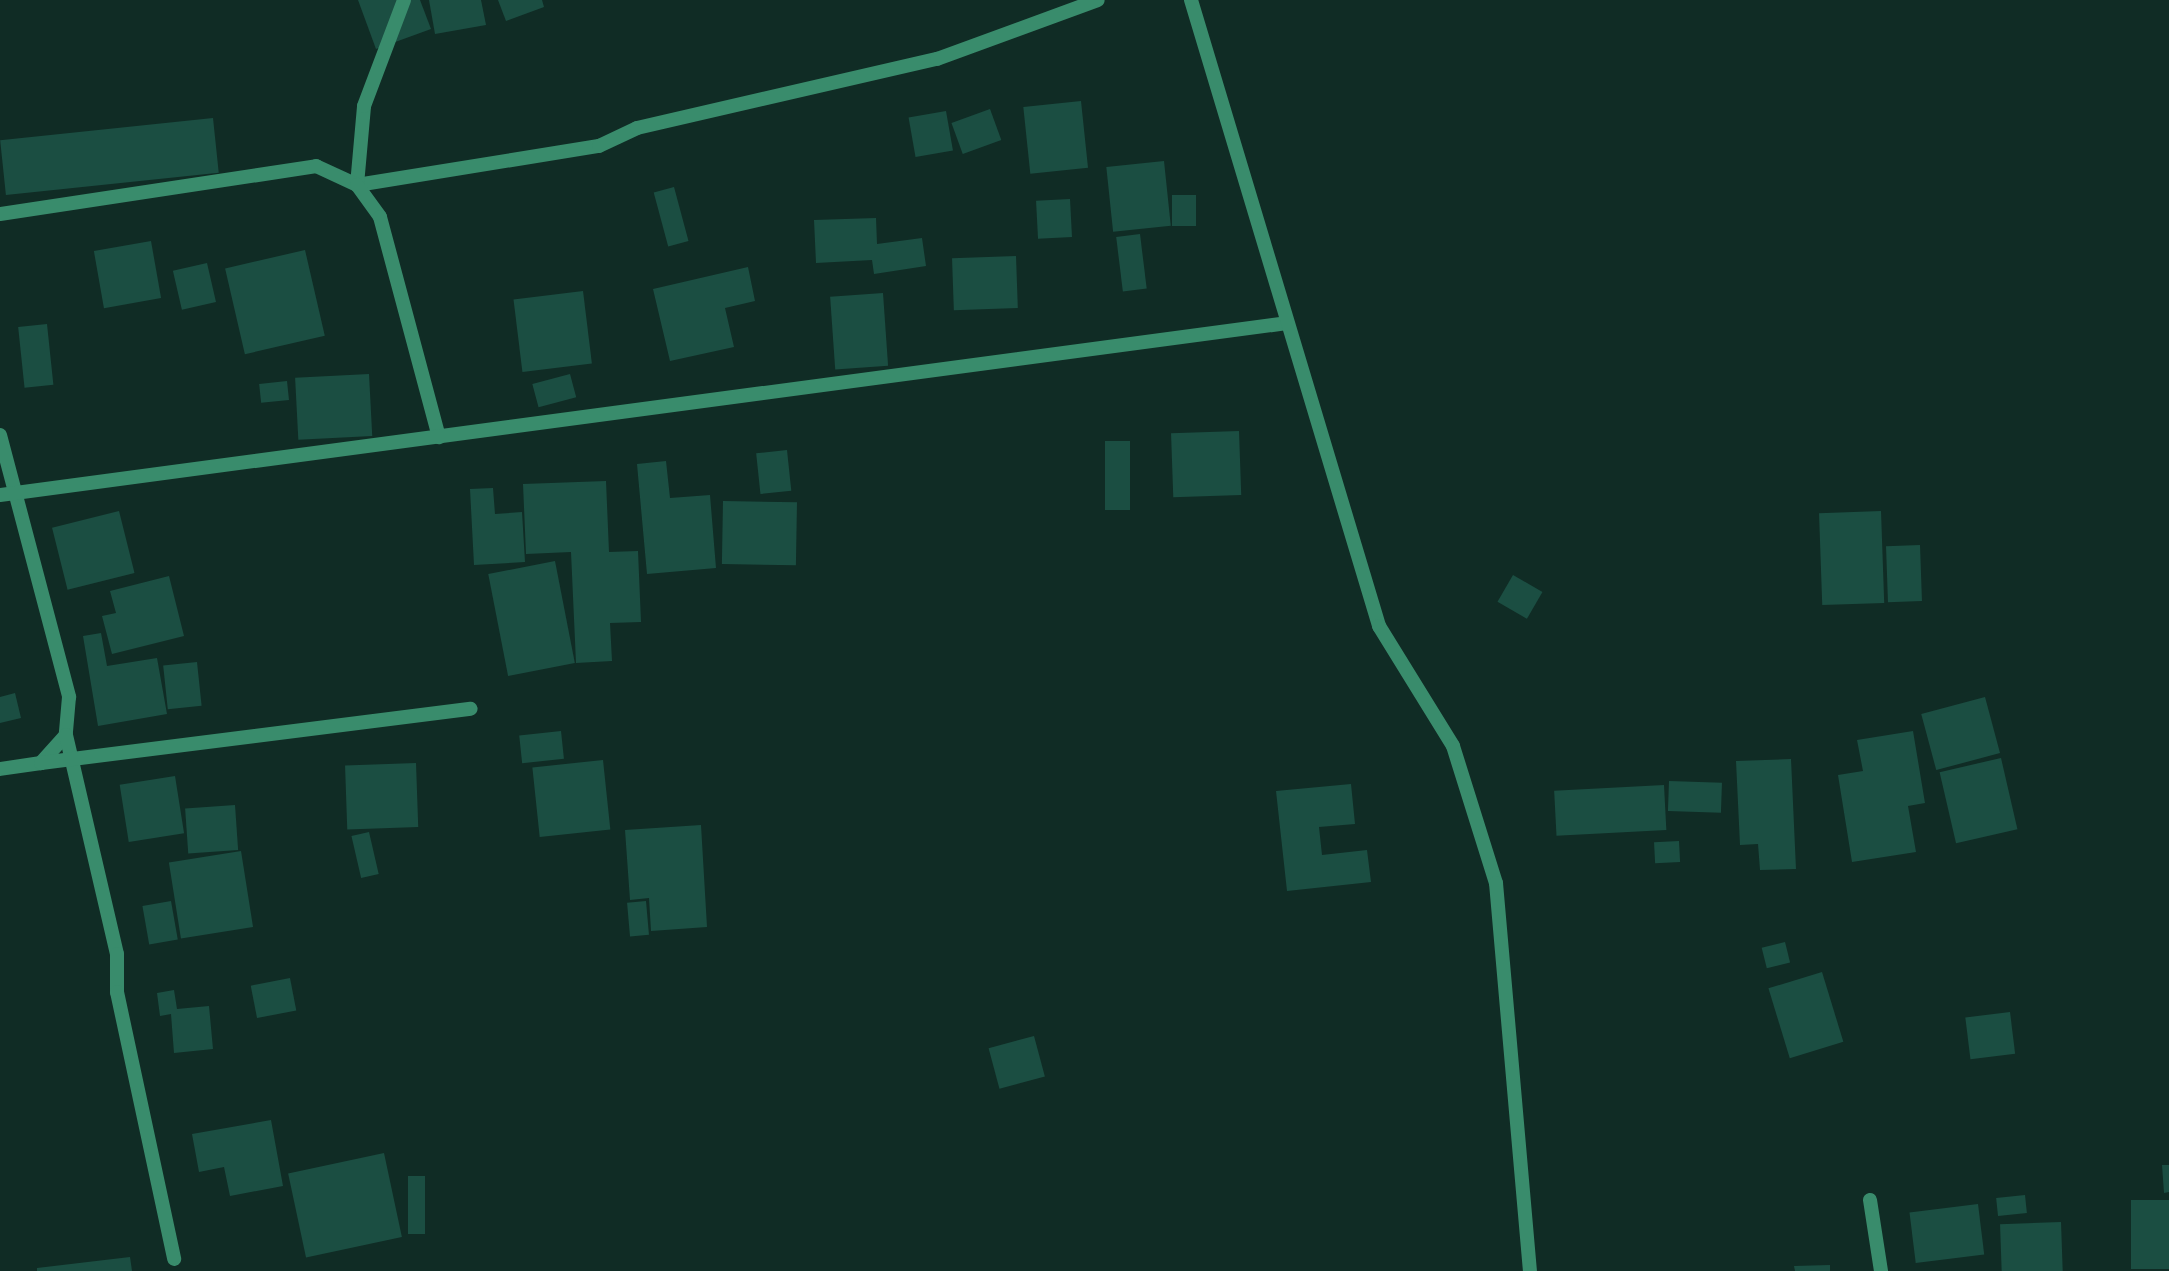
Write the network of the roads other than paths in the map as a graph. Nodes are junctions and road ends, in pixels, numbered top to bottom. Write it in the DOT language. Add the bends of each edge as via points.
graph roads {
  1 [pos="404,0"];
  2 [pos="1098,0"];
  3 [pos="1191,0"];
  4 [pos="357,185"];
  5 [pos="0,214"];
  6 [pos="1287,323"];
  7 [pos="0,435"];
  8 [pos="439,437"];
  9 [pos="17,493"];
  10 [pos="0,495"];
  11 [pos="471,709"];
  12 [pos="66,735"];
  13 [pos="72,759"];
  14 [pos="41,763"];
  15 [pos="0,769"];
  16 [pos="1870,1200"];
  17 [pos="174,1259"];
  18 [pos="1530,1271"];
  19 [pos="1881,1271"];
  1 -- 4 [label="street" via="364,106"];
  2 -- 4 [label="street" via="937,59 636,128 599,146"];
  3 -- 6 [label="street"];
  4 -- 5 [label="street" via="316,166"];
  4 -- 8 [label="street" via="380,217"];
  6 -- 8 [label="street"];
  6 -- 18 [label="street" via="1379,626 1453,746 1496,883"];
  7 -- 9 [label="street"];
  8 -- 9 [label="street"];
  9 -- 10 [label="street"];
  9 -- 12 [label="street" via="69,697"];
  11 -- 13 [label="street"];
  12 -- 13 [label="street"];
  12 -- 14 [label="street"];
  13 -- 14 [label="street"];
  13 -- 17 [label="street" via="117,954 117,992"];
  14 -- 15 [label="street"];
  16 -- 19 [label="street"];
}
